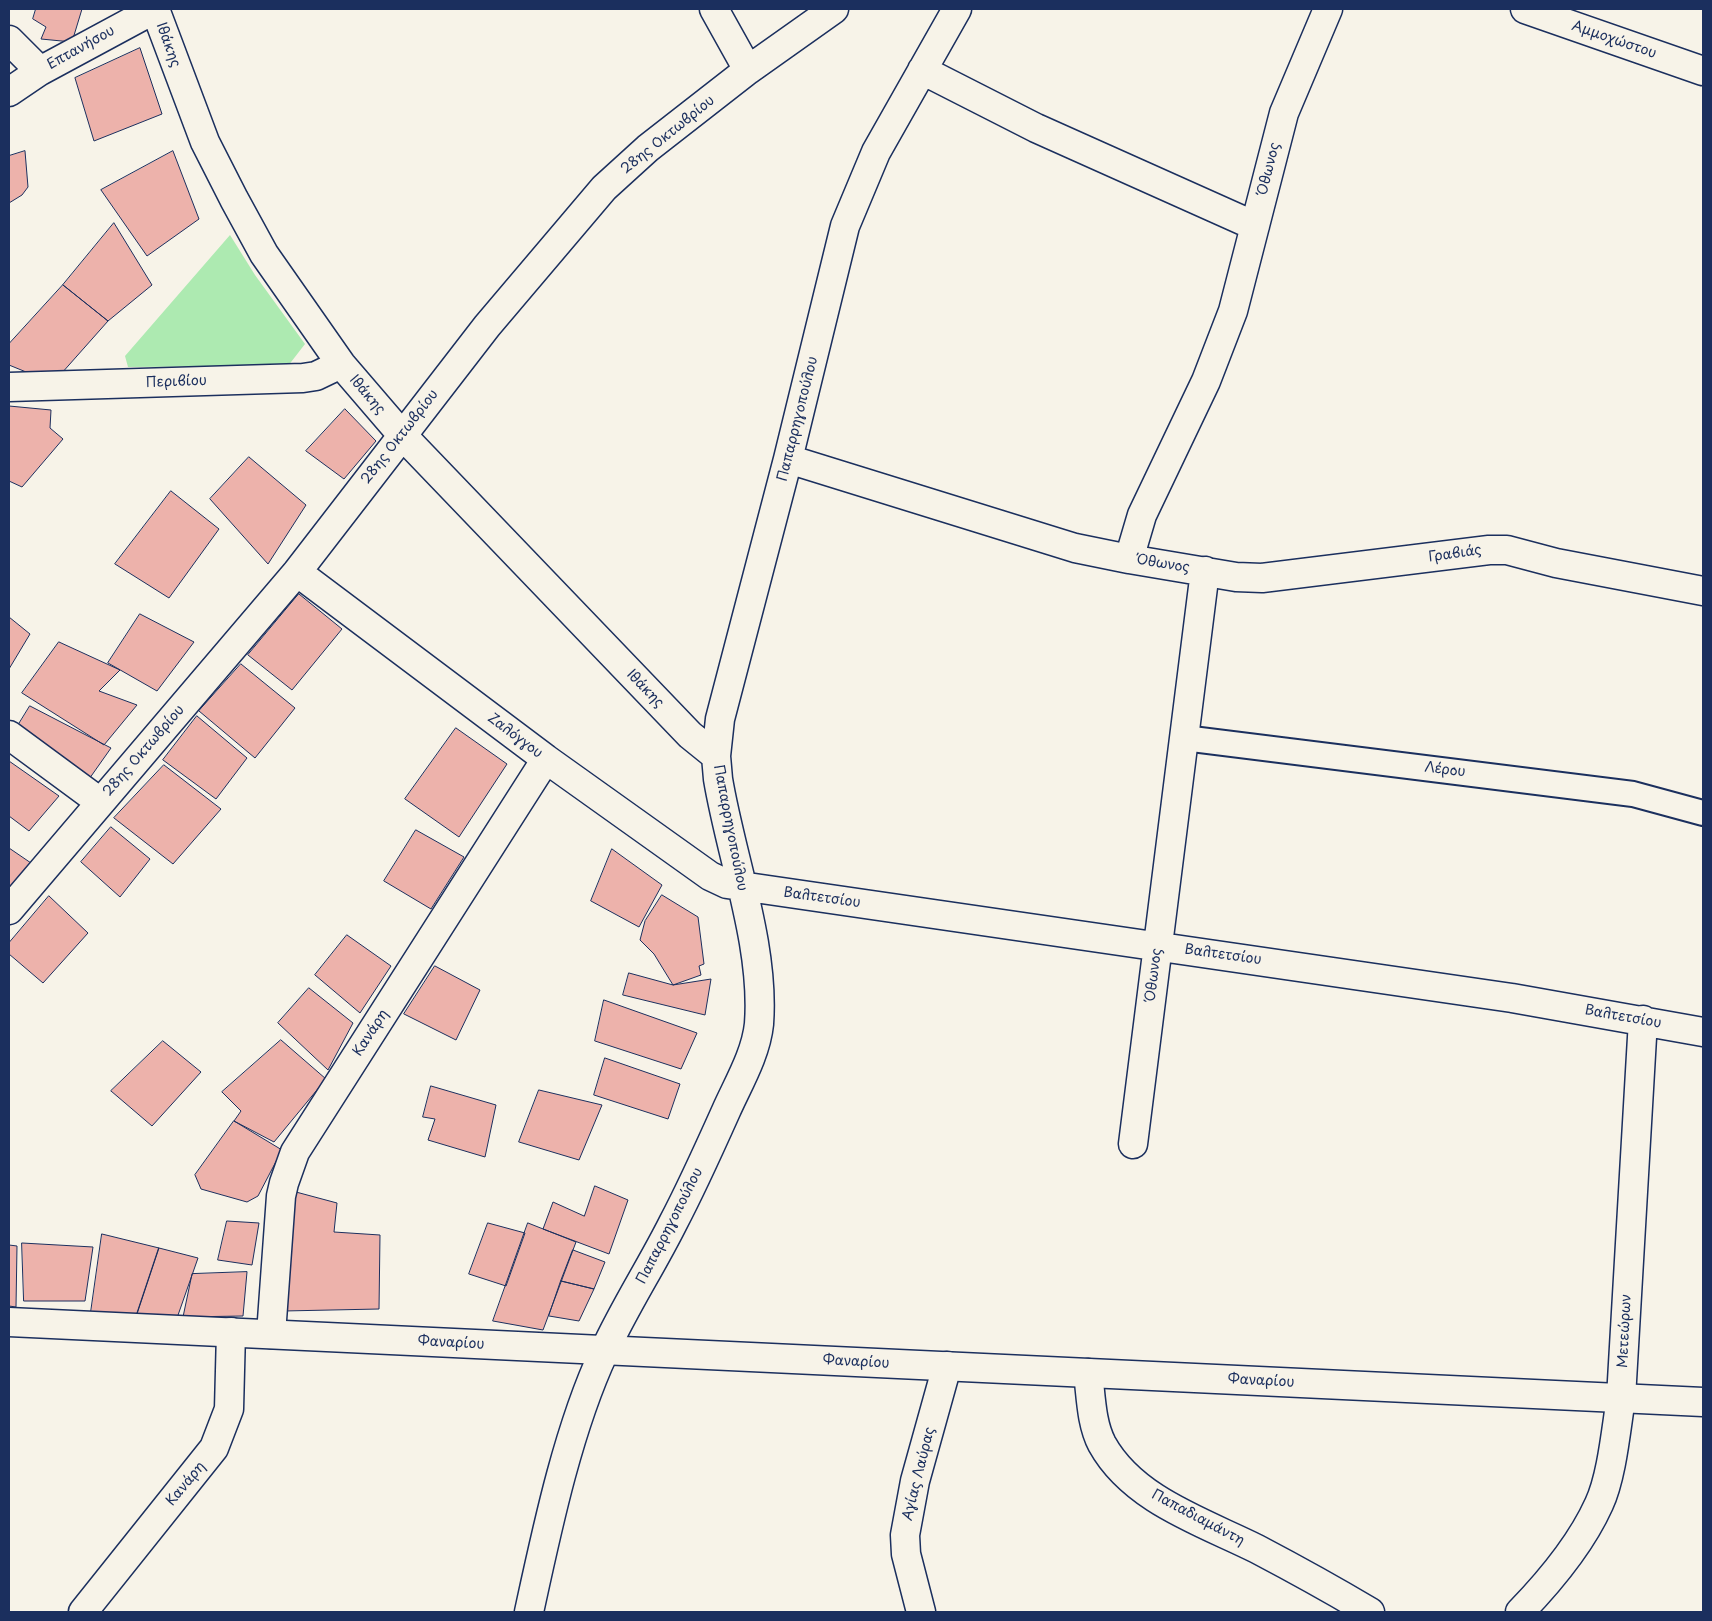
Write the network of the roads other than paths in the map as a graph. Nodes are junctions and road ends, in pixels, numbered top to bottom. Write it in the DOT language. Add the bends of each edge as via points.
graph roads {
  1 [pos="155,9"];
  2 [pos="714,9"];
  3 [pos="834,9"];
  4 [pos="957,9"];
  5 [pos="1328,9"];
  6 [pos="1525,9"];
  7 [pos="9,40"];
  8 [pos="748,70"];
  9 [pos="922,70"];
  10 [pos="40,71"];
  11 [pos="1703,71"];
  12 [pos="9,92"];
  13 [pos="1255,226"];
  14 [pos="341,364"];
  15 [pos="9,387"];
  16 [pos="402,435"];
  17 [pos="788,459"];
  18 [pos="1129,559"];
  19 [pos="1205,571"];
  20 [pos="297,572"];
  21 [pos="1703,591"];
  22 [pos="9,735"];
  23 [pos="1184,738"];
  24 [pos="716,756"];
  25 [pos="546,759"];
  26 [pos="100,802"];
  27 [pos="1703,813"];
  28 [pos="741,887"];
  29 [pos="9,910"];
  30 [pos="1158,946"];
  31 [pos="1643,1020"];
  32 [pos="1703,1032"];
  33 [pos="1133,1144"];
  34 [pos="9,1322"];
  35 [pos="231,1332"];
  36 [pos="271,1334"];
  37 [pos="605,1350"];
  38 [pos="947,1366"];
  39 [pos="1088,1373"];
  40 [pos="1621,1398"];
  41 [pos="1703,1402"];
  42 [pos="83,1612"];
  43 [pos="529,1612"];
  44 [pos="921,1612"];
  45 [pos="1370,1612"];
  46 [pos="1520,1612"];
  1 -- 10 [label="street, Επτανήσου"];
  1 -- 14 [label="street, Ιθάκης" via="205,142 234,199 264,254"];
  2 -- 8 [label="street"];
  3 -- 8 [label="street, 28ης Οκτωβρίου"];
  4 -- 9 [label="street, Παπαρρηγοπούλου"];
  5 -- 13 [label="street, Όθωνος" via="1284,113"];
  6 -- 11 [label="street, Αμμοχώστου"];
  7 -- 10 [label="street"];
  8 -- 16 [label="street, 28ης Οκτωβρίου" via="648,148 604,188 487,326"];
  9 -- 13 [label="street" via="1036,128"];
  9 -- 17 [label="street, Παπαρρηγοπούλου" via="876,152 845,226"];
  10 -- 12 [label="street, Επτανήσου"];
  13 -- 18 [label="street, Όθωνος" via="1223,339 1206,382 1142,515"];
  14 -- 15 [label="street, Περιβίου" via="316,376 303,378"];
  14 -- 16 [label="street, Ιθάκης"];
  16 -- 20 [label="street, 28ης Οκτωβρίου"];
  16 -- 24 [label="street, Ιθάκης" via="690,735"];
  17 -- 18 [label="street" via="1075,548"];
  17 -- 24 [label="street, Παπαρρηγοπούλου" via="725,695"];
  18 -- 19 [label="street, Όθωνος"];
  19 -- 21 [label="street, Γραβιάς" via="1236,577 1284,577 1507,550 1556,563"];
  19 -- 23 [label="street, Όθωνος"];
  20 -- 25 [label="street, Ζαλόγγου"];
  20 -- 26 [label="street, 28ης Οκτωβρίου"];
  22 -- 26 [label="street"];
  23 -- 27 [label="street, Λέρου" via="1633,794"];
  23 -- 30 [label="street, Όθωνος"];
  24 -- 28 [label="street, Παπαρρηγοπούλου"];
  25 -- 28 [label="street, Ζαλόγγου" via="710,876"];
  25 -- 36 [label="street, Κανάρη" via="295,1152 282,1196"];
  26 -- 29 [label="street, 28ης Οκτωβρίου"];
  28 -- 30 [label="street, Βαλτετσίου"];
  28 -- 37 [label="street, Παπαρρηγοπούλου" via="755,957 758,991 755,1040 744,1072 674,1222"];
  30 -- 31 [label="street, Βαλτετσίου"];
  30 -- 33 [label="street, Όθωνος"];
  31 -- 32 [label="street, Βαλτετσίου"];
  31 -- 40 [label="street, Μετεώρων"];
  34 -- 35 [label="street, Φαναρίου"];
  35 -- 36 [label="street, Φαναρίου"];
  35 -- 42 [label="street, Κανάρη" via="229,1409 214,1448"];
  36 -- 37 [label="street, Φαναρίου"];
  37 -- 38 [label="street, Φαναρίου"];
  37 -- 43 [label="street, Παπαρρηγοπούλου" via="592,1380 565,1467"];
  38 -- 39 [label="street, Φαναρίου"];
  38 -- 44 [label="street, Αγίας Λαύρας" via="906,1526 906,1554"];
  39 -- 40 [label="street, Φαναρίου"];
  39 -- 45 [label="street, Παπαδιαμάντη" via="1095,1428 1122,1472 1156,1498 1314,1579"];
  40 -- 41 [label="street, Φαναρίου"];
  40 -- 46 [label="street, Μετεώρων" via="1600,1503 1560,1565"];
}
